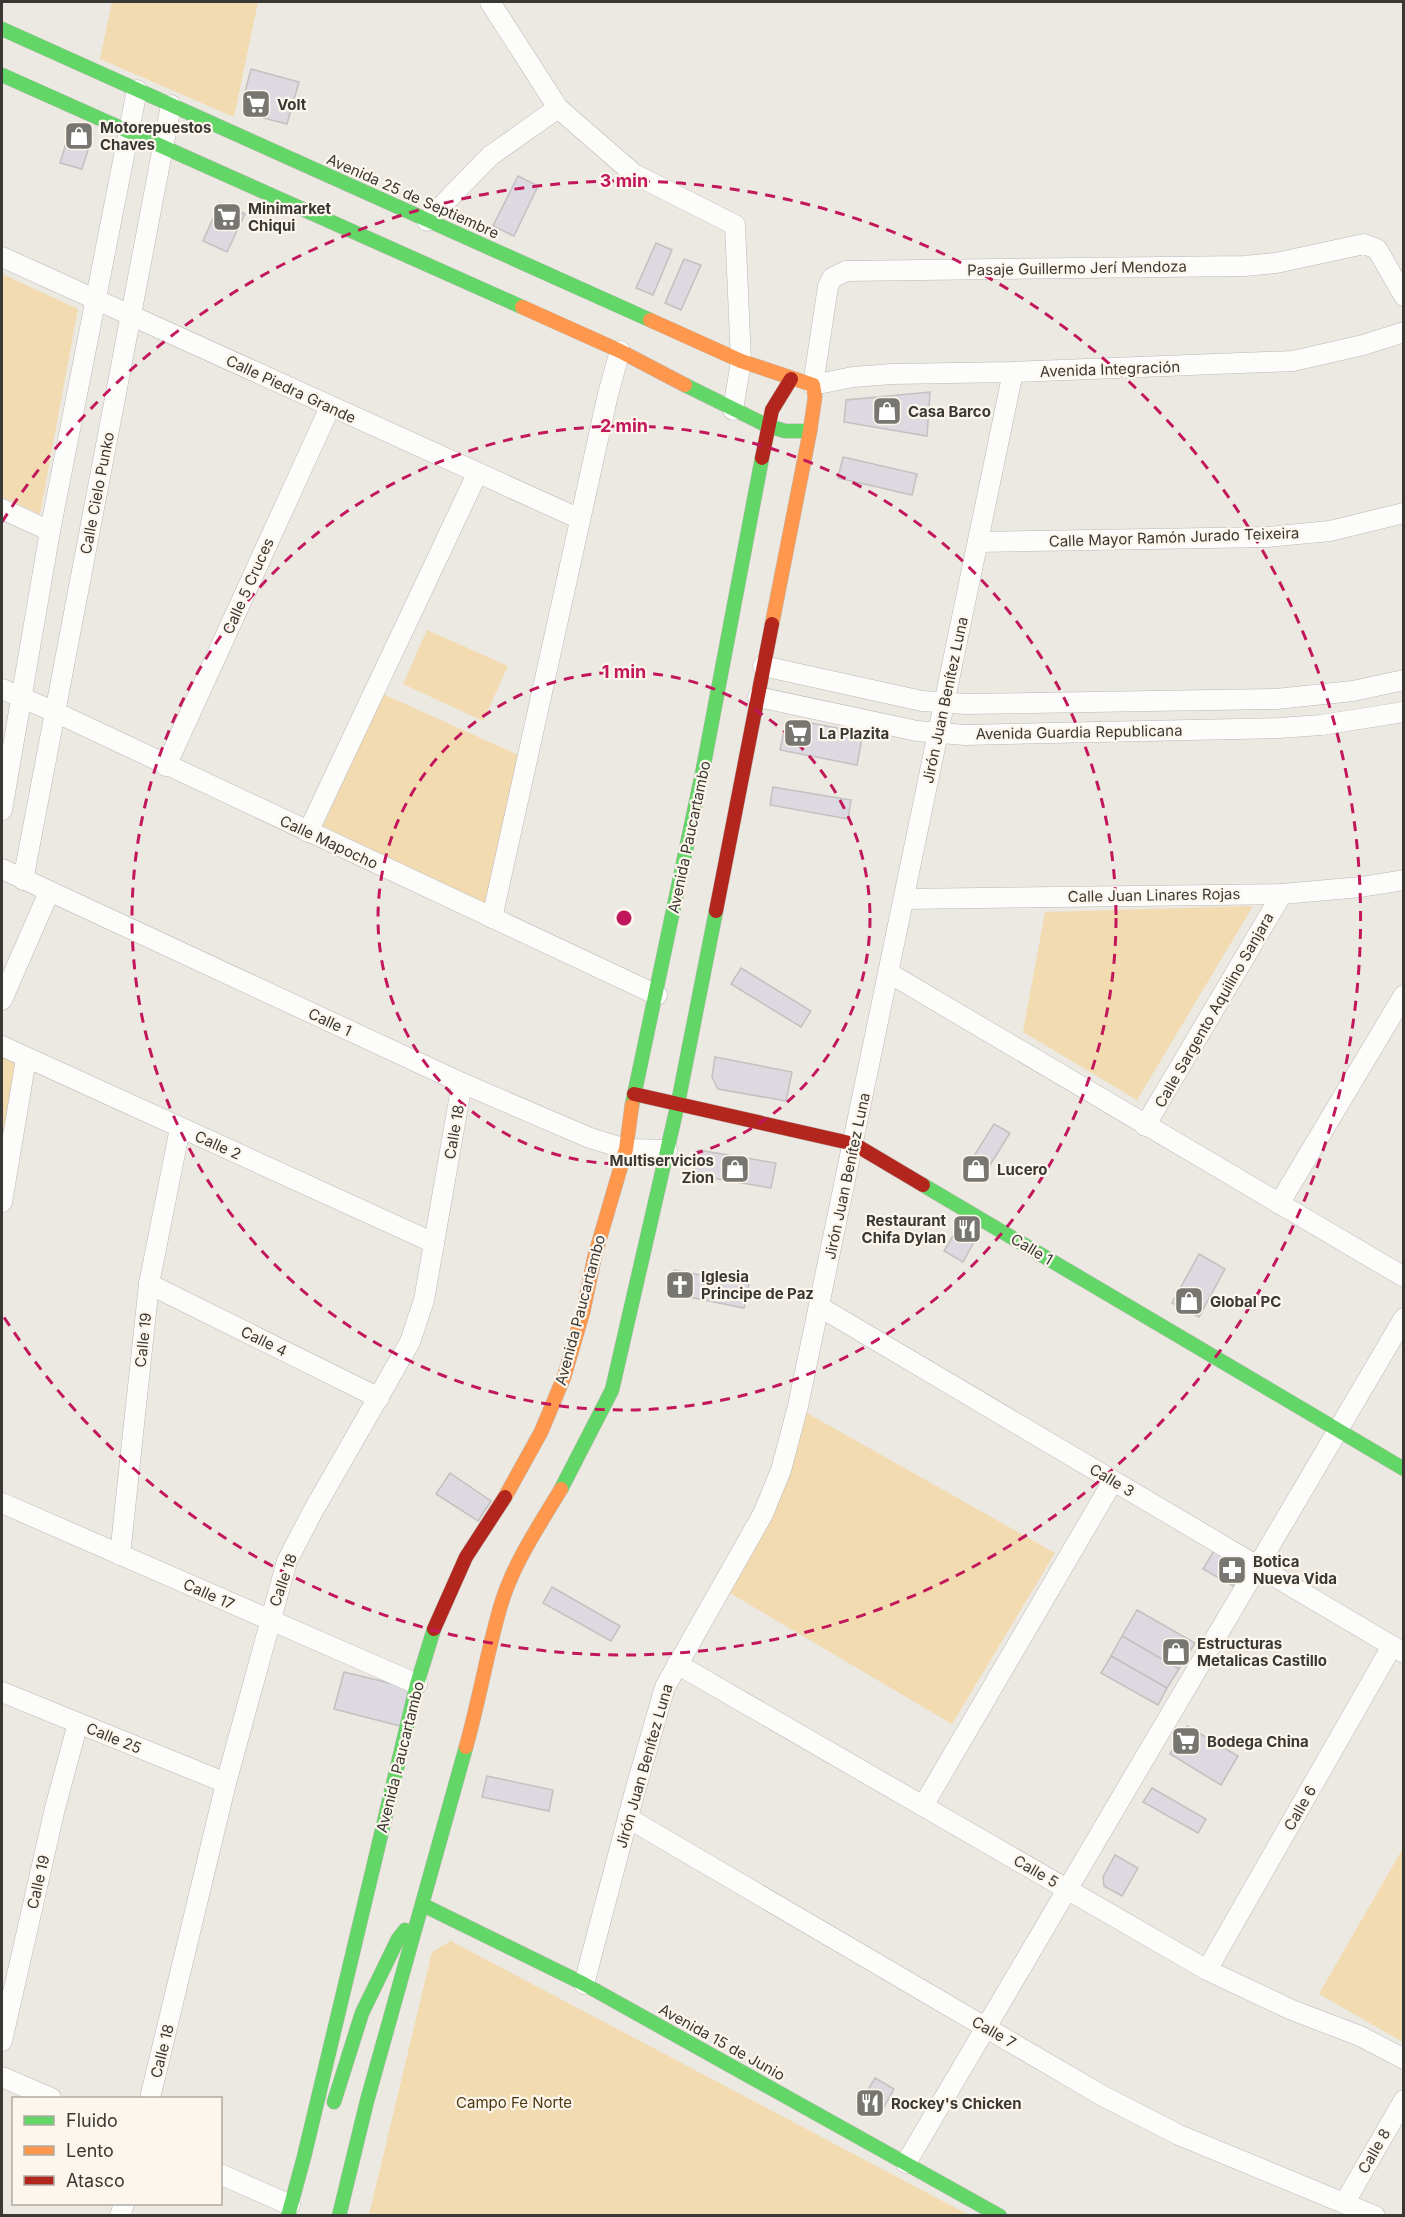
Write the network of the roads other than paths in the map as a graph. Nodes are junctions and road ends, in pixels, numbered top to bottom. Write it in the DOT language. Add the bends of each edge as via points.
graph roads {
  1 [pos="490,2"];
  2 [pos="2,29"];
  3 [pos="2,75"];
  4 [pos="136,90"];
  5 [pos="171,105"];
  6 [pos="558,108"];
  7 [pos="128,131"];
  8 [pos="164,147"];
  9 [pos="427,221"];
  10 [pos="2,257"];
  11 [pos="1404,296"];
  12 [pos="95,300"];
  13 [pos="131,315"];
  14 [pos="1404,332"];
  15 [pos="620,351"];
  16 [pos="741,361"];
  17 [pos="1013,372"];
  18 [pos="791,379"];
  19 [pos="813,385"];
  20 [pos="330,407"];
  21 [pos="733,410"];
  22 [pos="768,426"];
  23 [pos="810,431"];
  24 [pos="477,474"];
  25 [pos="2,509"];
  26 [pos="1404,513"];
  27 [pos="580,519"];
  28 [pos="50,531"];
  29 [pos="978,542"];
  30 [pos="763,666"];
  31 [pos="1404,680"];
  32 [pos="2,689"];
  33 [pos="758,697"];
  34 [pos="22,698"];
  35 [pos="944,704"];
  36 [pos="55,712"];
  37 [pos="1404,712"];
  38 [pos="938,734"];
  39 [pos="166,766"];
  40 [pos="2,810"];
  41 [pos="308,832"];
  42 [pos="2,869"];
  43 [pos="23,880"];
  44 [pos="1404,880"];
  45 [pos="49,892"];
  46 [pos="1282,894"];
  47 [pos="904,899"];
  48 [pos="492,918"];
  49 [pos="889,973"];
  50 [pos="657,995"];
  51 [pos="1404,995"];
  52 [pos="2,1000"];
  53 [pos="2,1046"];
  54 [pos="26,1059"];
  55 [pos="462,1083"];
  56 [pos="634,1094"];
  57 [pos="678,1103"];
  58 [pos="1145,1126"];
  59 [pos="180,1128"];
  60 [pos="854,1144"];
  61 [pos="626,1149"];
  62 [pos="667,1150"];
  63 [pos="2,1202"];
  64 [pos="1279,1204"];
  65 [pos="434,1243"];
  66 [pos="1404,1277"];
  67 [pos="149,1284"];
  68 [pos="820,1307"];
  69 [pos="1404,1318"];
  70 [pos="379,1398"];
  71 [pos="1337,1430"];
  72 [pos="1404,1469"];
  73 [pos="1113,1481"];
  74 [pos="2,1503"];
  75 [pos="120,1555"];
  76 [pos="1257,1566"];
  77 [pos="270,1620"];
  78 [pos="1398,1650"];
  79 [pos="677,1664"];
  80 [pos="417,1684"];
  81 [pos="2,1692"];
  82 [pos="78,1723"];
  83 [pos="226,1783"];
  84 [pos="923,1806"];
  85 [pos="628,1818"];
  86 [pos="1067,1889"];
  87 [pos="423,1905"];
  88 [pos="1207,1970"];
  89 [pos="584,1984"];
  90 [pos="986,2027"];
  91 [pos="2,2041"];
  92 [pos="1404,2059"];
  93 [pos="2,2077"];
  94 [pos="49,2097"];
  95 [pos="150,2097"];
  96 [pos="1404,2100"];
  97 [pos="304,2157"];
  98 [pos="906,2163"];
  99 [pos="222,2175"];
  100 [pos="1345,2202"];
  101 [pos="289,2210"];
  102 [pos="339,2216"];
  103 [pos="1000,2216"];
  104 [pos="1375,2216"];
  1 -- 6 [label="street"];
  2 -- 4 [label="main road, Avenida 25 de Septiembre"];
  3 -- 7 [label="main road"];
  4 -- 5 [label="main road, Avenida 25 de Septiembre"];
  4 -- 7 [label="street"];
  5 -- 8 [label="street, Calle Cielo Punko"];
  5 -- 9 [label="main road, Avenida 25 de Septiembre"];
  6 -- 9 [label="street" via="490,156"];
  6 -- 16 [label="street" via="634,174 735,225"];
  7 -- 8 [label="main road"];
  7 -- 12 [label="street"];
  8 -- 13 [label="street, Calle Cielo Punko"];
  8 -- 15 [label="main road"];
  9 -- 16 [label="main road, Avenida 25 de Septiembre"];
  10 -- 12 [label="street, Calle Piedra Grande"];
  11 -- 19 [label="street, Pasaje Guillermo Jerí Mendoza" via="1377,249 1364,244 1244,266 846,272 832,278 828,286"];
  12 -- 13 [label="street, Calle Piedra Grande"];
  12 -- 28 [label="street"];
  13 -- 20 [label="street, Calle Piedra Grande"];
  13 -- 36 [label="street, Calle Cielo Punko"];
  14 -- 17 [label="street, Avenida Integración" via="1293,361"];
  15 -- 21 [label="main road"];
  15 -- 27 [label="street"];
  16 -- 18 [label="main road, Avenida 25 de Septiembre"];
  16 -- 21 [label="street"];
  17 -- 19 [label="street, Avenida Integración" via="882,375"];
  17 -- 29 [label="street, Jirón Juan Benítez Luna"];
  18 -- 19 [label="main road, Avenida 25 de Septiembre"];
  18 -- 22 [label="main road, Avenida Paucartambo" via="772,410"];
  19 -- 23 [label="main road"];
  20 -- 24 [label="street, Calle Piedra Grande"];
  20 -- 39 [label="street, Calle 5 Cruces"];
  21 -- 22 [label="main road"];
  22 -- 23 [label="main road"];
  22 -- 50 [label="main road, Avenida Paucartambo"];
  23 -- 30 [label="main road"];
  24 -- 27 [label="street, Calle Piedra Grande"];
  24 -- 41 [label="street"];
  25 -- 28 [label="street"];
  26 -- 29 [label="street, Calle Mayor Ramón Jurado Teixeira" via="1330,531 1268,537"];
  27 -- 48 [label="street"];
  28 -- 34 [label="street"];
  29 -- 35 [label="street, Jirón Juan Benítez Luna"];
  30 -- 33 [label="main road"];
  30 -- 35 [label="street, Avenida Guardia Republicana"];
  31 -- 35 [label="street, Avenida Guardia Republicana" via="1353,691 1276,699"];
  32 -- 34 [label="street, Calle Mapocho"];
  33 -- 38 [label="street, Avenida Guardia Republicana"];
  33 -- 57 [label="main road"];
  34 -- 36 [label="street, Calle Mapocho"];
  34 -- 40 [label="street"];
  35 -- 38 [label="street, Jirón Juan Benítez Luna"];
  36 -- 39 [label="street, Calle Mapocho"];
  36 -- 43 [label="street, Calle Cielo Punko"];
  37 -- 38 [label="street, Avenida Guardia Republicana" via="1279,728"];
  38 -- 47 [label="street, Jirón Juan Benítez Luna"];
  39 -- 41 [label="street, Calle Mapocho"];
  41 -- 48 [label="street, Calle Mapocho"];
  42 -- 43 [label="street, Calle 1"];
  43 -- 45 [label="street, Calle 1"];
  44 -- 46 [label="street, Calle Juan Linares Rojas"];
  45 -- 52 [label="street"];
  45 -- 55 [label="street, Calle 1"];
  46 -- 47 [label="street, Calle Juan Linares Rojas"];
  46 -- 58 [label="street, Calle Sargento Aquilino Sanjara"];
  47 -- 49 [label="street, Jirón Juan Benítez Luna"];
  48 -- 50 [label="street, Calle Mapocho"];
  49 -- 58 [label="street"];
  49 -- 60 [label="street, Jirón Juan Benítez Luna"];
  50 -- 56 [label="main road, Avenida Paucartambo"];
  51 -- 64 [label="street"];
  53 -- 54 [label="street, Calle 2"];
  54 -- 59 [label="street, Calle 2"];
  54 -- 63 [label="street"];
  55 -- 61 [label="street, Calle 1" via="590,1138"];
  55 -- 65 [label="street, Calle 18"];
  56 -- 57 [label="main road, Calle 1"];
  56 -- 61 [label="main road, Avenida Paucartambo"];
  57 -- 60 [label="main road, Calle 1"];
  57 -- 62 [label="main road"];
  58 -- 64 [label="street"];
  59 -- 65 [label="street, Calle 2"];
  59 -- 67 [label="street, Calle 19"];
  60 -- 68 [label="street, Jirón Juan Benítez Luna"];
  60 -- 71 [label="main road, Calle 1"];
  61 -- 62 [label="street, Calle 1"];
  61 -- 80 [label="main road, Avenida Paucartambo" via="564,1377 541,1432 466,1557 438,1617"];
  62 -- 87 [label="main road" via="612,1390 520,1559 500,1606 480,1700"];
  64 -- 66 [label="street"];
  65 -- 70 [label="street, Calle 18" via="424,1300 410,1342"];
  67 -- 70 [label="street, Calle 4"];
  67 -- 75 [label="street, Calle 19"];
  68 -- 73 [label="street, Calle 3"];
  68 -- 79 [label="street, Jirón Juan Benítez Luna" via="798,1406 773,1492"];
  69 -- 71 [label="street"];
  70 -- 77 [label="street, Calle 18" via="287,1561"];
  71 -- 72 [label="main road, Calle 1"];
  71 -- 76 [label="street"];
  73 -- 76 [label="street, Calle 3"];
  73 -- 84 [label="street"];
  74 -- 75 [label="street, Calle 17"];
  75 -- 77 [label="street, Calle 17"];
  76 -- 78 [label="street, Calle 3"];
  76 -- 86 [label="street"];
  77 -- 80 [label="street, Calle 17"];
  77 -- 83 [label="street, Calle 18"];
  78 -- 88 [label="street, Calle 6"];
  79 -- 84 [label="street, Calle 5"];
  79 -- 85 [label="street, Jirón Juan Benítez Luna" via="665,1687"];
  80 -- 97 [label="main road, Avenida Paucartambo"];
  81 -- 82 [label="street, Calle 25"];
  82 -- 83 [label="street, Calle 25"];
  82 -- 91 [label="street, Calle 19"];
  83 -- 95 [label="street, Calle 18"];
  84 -- 86 [label="street, Calle 5"];
  85 -- 89 [label="street, Jirón Juan Benítez Luna"];
  85 -- 90 [label="street, Calle 7"];
  86 -- 88 [label="street, Calle 5"];
  86 -- 90 [label="street"];
  87 -- 89 [label="main road, Avenida 15 de Junio"];
  87 -- 97 [label="main road" via="398,1939 362,2013 327,2123"];
  87 -- 102 [label="main road"];
  88 -- 92 [label="street, Calle 5"];
  89 -- 98 [label="main road, Avenida 15 de Junio"];
  90 -- 98 [label="street"];
  90 -- 100 [label="street, Calle 7" via="1101,2095 1179,2135"];
  93 -- 94 [label="street"];
  96 -- 100 [label="street, Calle 8"];
  97 -- 101 [label="main road, Avenida Paucartambo"];
  98 -- 103 [label="main road, Avenida 15 de Junio"];
  99 -- 101 [label="street"];
  100 -- 104 [label="street, Calle 7"];
}
